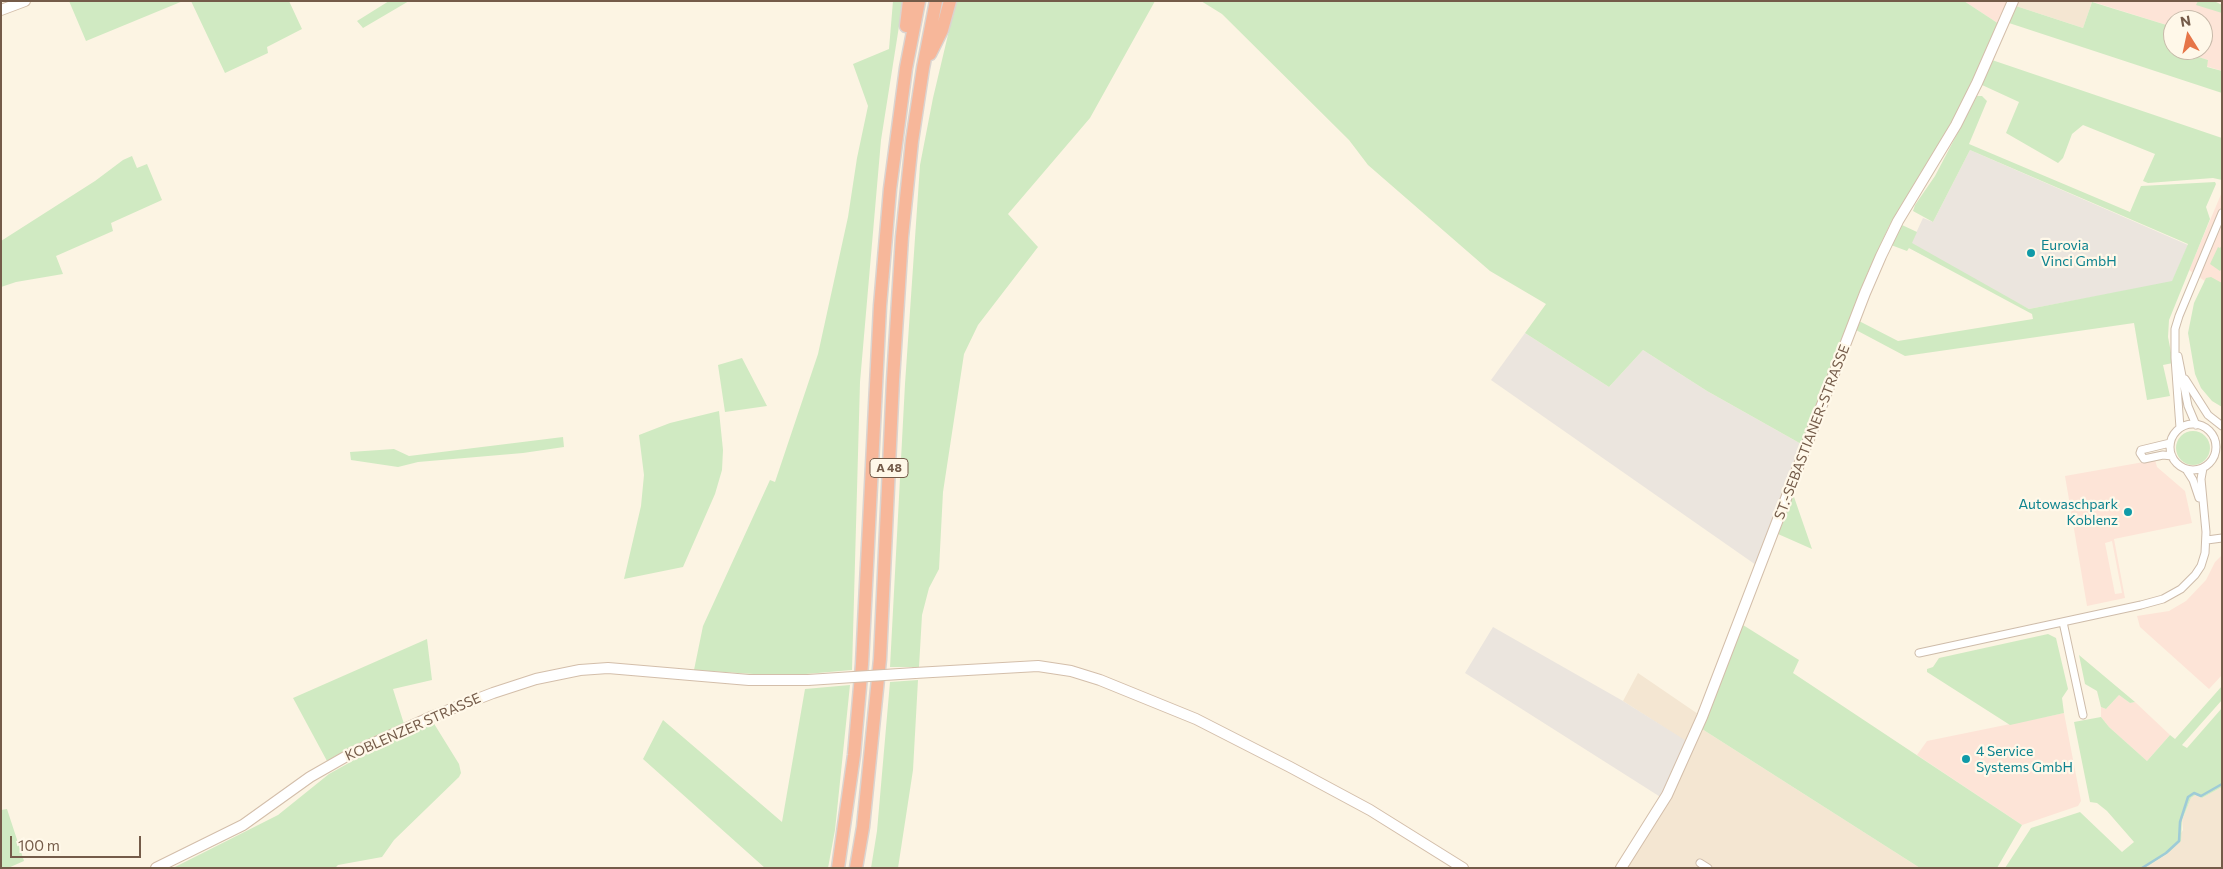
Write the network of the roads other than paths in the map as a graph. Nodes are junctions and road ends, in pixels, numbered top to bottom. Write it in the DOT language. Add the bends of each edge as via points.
graph roads {
  1 [pos="25,1"];
  2 [pos="910,1"];
  3 [pos="919,1"];
  4 [pos="936,1"];
  5 [pos="950,1"];
  6 [pos="2012,1"];
  7 [pos="1,10"];
  8 [pos="906,68"];
  9 [pos="923,68"];
  10 [pos="2222,213"];
  11 [pos="2175,344"];
  12 [pos="2182,374"];
  13 [pos="2196,425"];
  14 [pos="2222,426"];
  15 [pos="2180,428"];
  16 [pos="2213,437"];
  17 [pos="2222,438"];
  18 [pos="2170,443"];
  19 [pos="2218,452"];
  20 [pos="2172,456"];
  21 [pos="2203,468"];
  22 [pos="2186,469"];
  23 [pos="2202,507"];
  24 [pos="2222,538"];
  25 [pos="2206,540"];
  26 [pos="2063,622"];
  27 [pos="1919,653"];
  28 [pos="2083,715"];
  29 [pos="1700,863"];
  30 [pos="156,868"];
  31 [pos="838,868"];
  32 [pos="856,868"];
  33 [pos="1464,868"];
  34 [pos="1621,868"];
  35 [pos="1708,868"];
  1 -- 7 [label="main road"];
  2 -- 8 [label="highway" via="906,24"];
  3 -- 8 [label="highway, A 48"];
  4 -- 9 [label="highway, A 48"];
  5 -- 9 [label="highway" via="942,30"];
  6 -- 34 [label="main road, ST.-SEBASTIANER-STRASSE" via="1959,118 1881,256 1702,717 1667,795"];
  8 -- 31 [label="highway, A 48" via="890,189 880,306 862,664 854,755"];
  9 -- 32 [label="highway, A 48" via="902,237 877,699"];
  10 -- 11 [label="street" via="2179,316"];
  11 -- 12 [label="street"];
  11 -- 15 [label="street"];
  12 -- 13 [label="street"];
  12 -- 14 [label="street" via="2208,415"];
  13 -- 15 [label="street"];
  13 -- 16 [label="street"];
  15 -- 18 [label="street"];
  16 -- 17 [label="street"];
  16 -- 19 [label="street"];
  18 -- 20 [label="street"];
  18 -- 20 [label="street" via="2141,450 2140,454 2144,459"];
  19 -- 21 [label="street"];
  20 -- 22 [label="street"];
  21 -- 22 [label="street"];
  21 -- 23 [label="street"];
  22 -- 23 [label="street"];
  23 -- 25 [label="street"];
  24 -- 25 [label="street"];
  25 -- 26 [label="street" via="2201,566 2188,584 2172,595 2147,604"];
  26 -- 27 [label="street"];
  26 -- 28 [label="street"];
  29 -- 35 [label="street"];
  30 -- 33 [label="main road, KOBLENZER STRASSE, bridge" via="243,825 310,777 352,753 493,692 536,678 608,668 749,680 808,680 1038,666 1100,680 1196,720 1370,810"];
}
